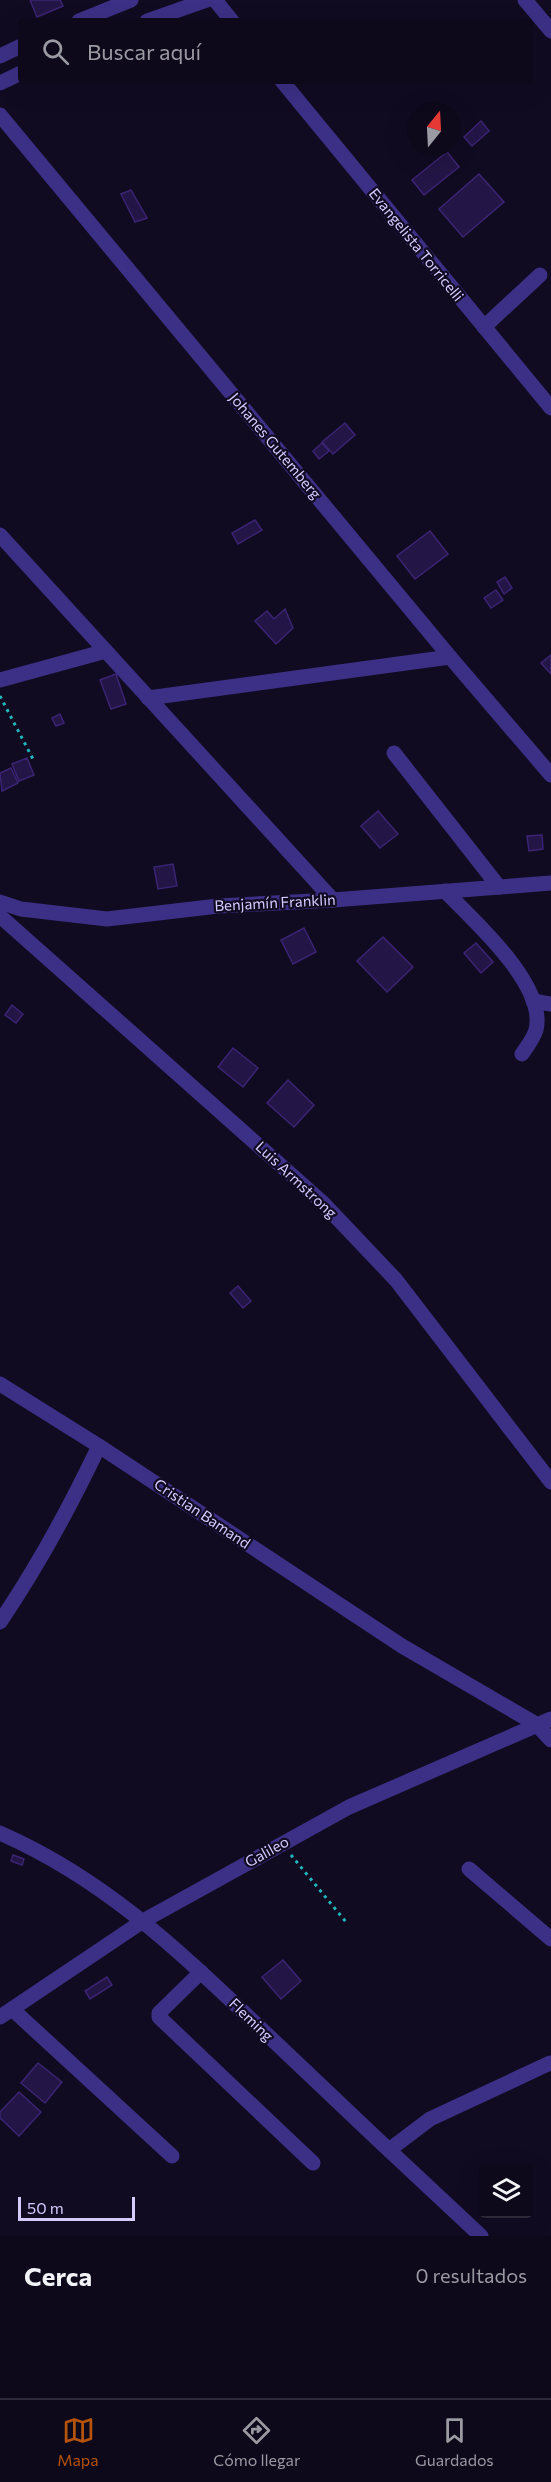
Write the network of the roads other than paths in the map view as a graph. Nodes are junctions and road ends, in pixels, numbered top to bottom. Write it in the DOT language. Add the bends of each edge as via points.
graph roads {
  1 [pos="131,0"];
  2 [pos="207,0"];
  3 [pos="215,0"];
  4 [pos="525,0"];
  5 [pos="86,18"];
  6 [pos="156,18"];
  7 [pos="230,18"];
  8 [pos="551,32"];
  9 [pos="18,47"];
  10 [pos="0,56"];
  11 [pos="18,75"];
  12 [pos="0,82"];
  13 [pos="284,84"];
  14 [pos="0,115"];
  15 [pos="540,275"];
  16 [pos="484,327"];
  17 [pos="549,402"];
  18 [pos="0,535"];
  19 [pos="106,651"];
  20 [pos="450,657"];
  21 [pos="0,680"];
  22 [pos="148,698"];
  23 [pos="393,753"];
  24 [pos="551,775"];
  25 [pos="551,883"];
  26 [pos="500,887"];
  27 [pos="445,891"];
  28 [pos="333,900"];
  29 [pos="0,902"];
  30 [pos="0,916"];
  31 [pos="533,1001"];
  32 [pos="551,1004"];
  33 [pos="522,1054"];
  34 [pos="0,1384"];
  35 [pos="99,1446"];
  36 [pos="551,1482"];
  37 [pos="0,1622"];
  38 [pos="551,1719"];
  39 [pos="536,1724"];
  40 [pos="551,1740"];
  41 [pos="0,1833"];
  42 [pos="469,1869"];
  43 [pos="144,1921"];
  44 [pos="551,1939"];
  45 [pos="201,1972"];
  46 [pos="6,2013"];
  47 [pos="550,2063"];
  48 [pos="388,2150"];
  49 [pos="172,2156"];
  50 [pos="314,2163"];
  51 [pos="481,2236"];
  1 -- 5 [label="street"];
  2 -- 6 [label="street"];
  3 -- 7 [label="street"];
  4 -- 8 [label="street"];
  9 -- 10 [label="street"];
  11 -- 12 [label="street"];
  13 -- 16 [label="street, Evangelista Torricelli"];
  14 -- 20 [label="street, Johanes Gutemberg"];
  15 -- 16 [label="street"];
  16 -- 17 [label="street, Evangelista Torricelli"];
  18 -- 19 [label="street"];
  19 -- 21 [label="street"];
  19 -- 22 [label="street"];
  20 -- 22 [label="street"];
  20 -- 24 [label="street, Johanes Gutemberg"];
  22 -- 28 [label="street"];
  23 -- 26 [label="street"];
  25 -- 26 [label="street, Benjamín Franklin"];
  26 -- 27 [label="street, Benjamín Franklin"];
  27 -- 28 [label="street, Benjamín Franklin"];
  27 -- 31 [label="street" via="509,959"];
  28 -- 29 [label="street, Benjamín Franklin" via="218,906 107,919 21,909"];
  30 -- 36 [label="street, Luis Armstrong" via="321,1202 396,1280"];
  31 -- 32 [label="street"];
  31 -- 33 [label="street" via="536,1030"];
  34 -- 35 [label="street, Cristian Bamand"];
  35 -- 37 [label="street" via="69,1508"];
  35 -- 39 [label="street, Cristian Bamand" via="402,1646"];
  38 -- 39 [label="street, Galileo"];
  39 -- 40 [label="street, Cristian Bamand"];
  39 -- 43 [label="street, Galileo" via="350,1807"];
  41 -- 43 [label="street, Fleming" via="81,1875"];
  42 -- 44 [label="street"];
  43 -- 45 [label="street, Fleming"];
  43 -- 46 [label="street, Galileo"];
  45 -- 48 [label="street, Fleming"];
  45 -- 50 [label="street" via="159,2016"];
  46 -- 49 [label="street"];
  47 -- 48 [label="street" via="430,2119"];
  48 -- 51 [label="street, Fleming"];
}
